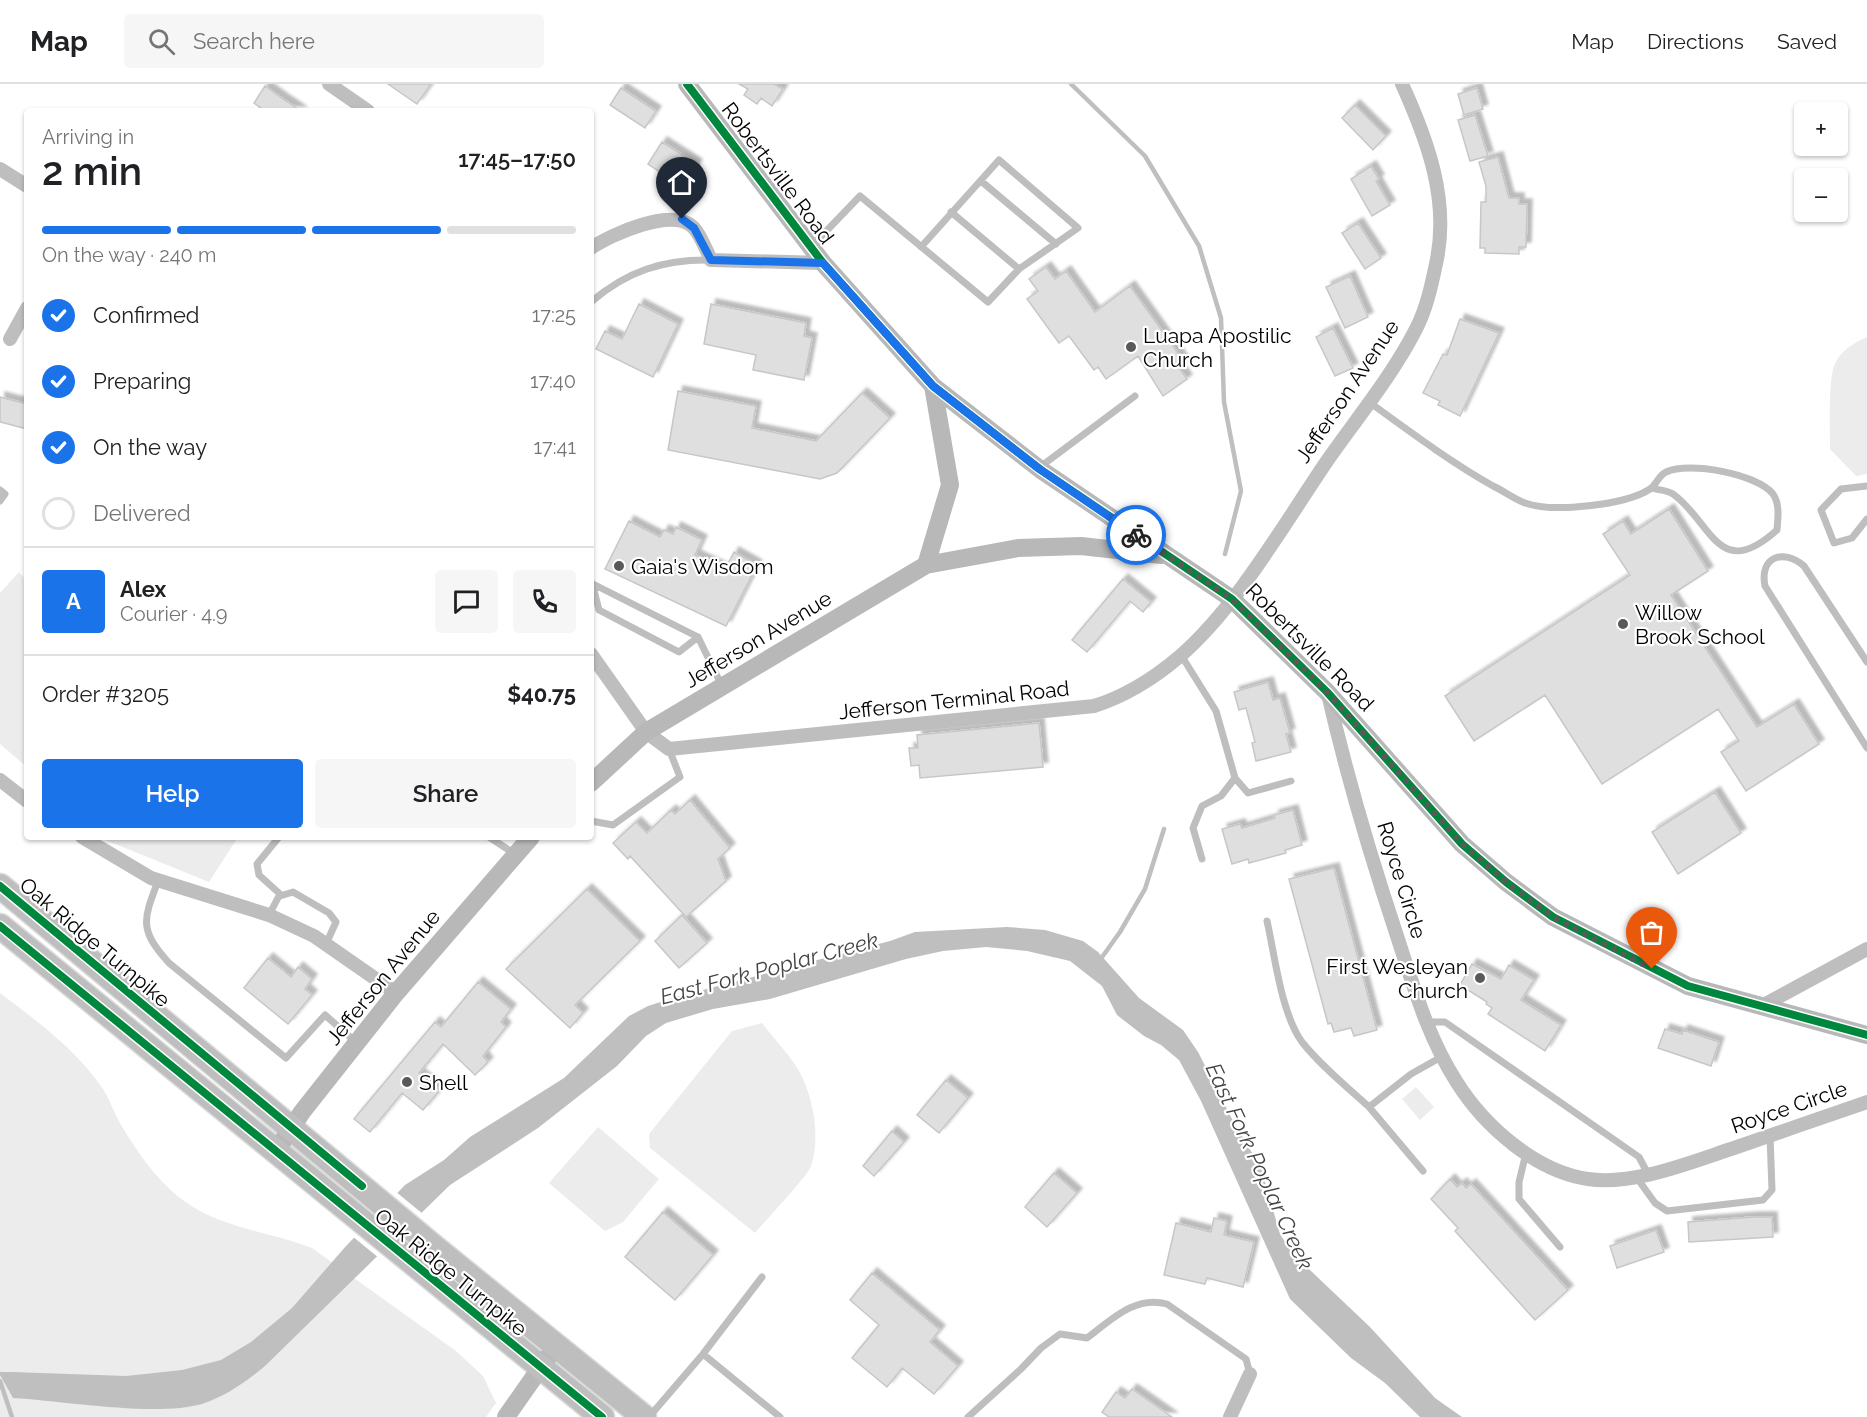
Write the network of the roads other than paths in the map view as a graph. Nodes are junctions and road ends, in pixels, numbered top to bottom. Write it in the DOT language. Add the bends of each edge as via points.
graph roads {
  1 [pos="328,84"];
  2 [pos="687,84"];
  3 [pos="1402,84"];
  4 [pos="364,108"];
  5 [pos="0,169"];
  6 [pos="981,181"];
  7 [pos="24,184"];
  8 [pos="951,212"];
  9 [pos="1056,244"];
  10 [pos="594,247"];
  11 [pos="811,247"];
  12 [pos="921,247"];
  13 [pos="711,260"];
  14 [pos="823,263"];
  15 [pos="1019,269"];
  16 [pos="594,300"];
  17 [pos="24,313"];
  18 [pos="10,339"];
  19 [pos="933,386"];
  20 [pos="1135,396"];
  21 [pos="1369,402"];
  22 [pos="1038,468"];
  23 [pos="1867,486"];
  24 [pos="1651,488"];
  25 [pos="0,490"];
  26 [pos="0,501"];
  27 [pos="1867,519"];
  28 [pos="1165,555"];
  29 [pos="926,565"];
  30 [pos="594,585"];
  31 [pos="594,593"];
  32 [pos="1232,599"];
  33 [pos="698,637"];
  34 [pos="1181,656"];
  35 [pos="594,658"];
  36 [pos="1867,662"];
  37 [pos="722,687"];
  38 [pos="1327,692"];
  39 [pos="646,732"];
  40 [pos="1867,748"];
  41 [pos="669,750"];
  42 [pos="1235,778"];
  43 [pos="0,780"];
  44 [pos="594,780"];
  45 [pos="1291,781"];
  46 [pos="24,799"];
  47 [pos="594,822"];
  48 [pos="87,840"];
  49 [pos="277,840"];
  50 [pos="493,840"];
  51 [pos="528,840"];
  52 [pos="514,854"];
  53 [pos="1202,859"];
  54 [pos="158,881"];
  55 [pos="0,886"];
  56 [pos="280,896"];
  57 [pos="269,915"];
  58 [pos="1267,921"];
  59 [pos="0,926"];
  60 [pos="326,944"];
  61 [pos="1867,949"];
  62 [pos="396,993"];
  63 [pos="1760,1007"];
  64 [pos="1425,1022"];
  65 [pos="1867,1035"];
  66 [pos="357,1044"];
  67 [pos="1443,1056"];
  68 [pos="1867,1102"];
  69 [pos="1369,1107"];
  70 [pos="292,1127"];
  71 [pos="1770,1136"];
  72 [pos="276,1151"];
  73 [pos="1526,1153"];
  74 [pos="1423,1171"];
  75 [pos="1642,1175"];
  76 [pos="1560,1247"];
  77 [pos="762,1277"];
  78 [pos="556,1346"];
  79 [pos="703,1354"];
  80 [pos="540,1368"];
  81 [pos="1250,1374"];
  82 [pos="506,1417"];
  83 [pos="602,1417"];
  84 [pos="644,1417"];
  85 [pos="649,1417"];
  86 [pos="780,1417"];
  87 [pos="968,1417"];
  88 [pos="1230,1417"];
  1 -- 4 [label="street"];
  2 -- 11 [label="street, Robertsville Road"];
  3 -- 21 [label="street, Jefferson Avenue" via="1432,161 1439,203 1439,243 1424,312"];
  5 -- 7 [label="street"];
  6 -- 8 [label="lane"];
  6 -- 9 [label="lane"];
  6 -- 9 [label="lane" via="999,160 1078,228"];
  8 -- 12 [label="lane"];
  8 -- 15 [label="lane"];
  9 -- 15 [label="lane"];
  10 -- 13 [label="street" via="633,228 682,219 694,228"];
  11 -- 12 [label="lane" via="860,196"];
  11 -- 14 [label="street, Robertsville Road"];
  12 -- 15 [label="lane" via="988,302"];
  13 -- 14 [label="street"];
  13 -- 16 [label="lane" via="685,259 650,266 626,276"];
  14 -- 19 [label="street, Robertsville Road"];
  17 -- 18 [label="street"];
  19 -- 22 [label="street, Robertsville Road"];
  19 -- 29 [label="street" via="950,484"];
  20 -- 22 [label="lane"];
  21 -- 24 [label="lane" via="1461,468 1526,504 1598,504 1625,500"];
  21 -- 32 [label="street, Jefferson Avenue"];
  22 -- 28 [label="street, Robertsville Road"];
  23 -- 27 [label="lane" via="1841,489 1821,510 1834,543 1852,538"];
  24 -- 24 [label="lane" via="1671,492 1722,547 1743,551 1764,542 1777,530 1779,512 1774,496 1761,483 1743,476 1690,468 1665,472"];
  25 -- 26 [label="lane" via="5,494"];
  28 -- 29 [label="street, Jefferson Avenue" via="1081,546 1028,548"];
  28 -- 32 [label="street, Robertsville Road"];
  29 -- 37 [label="street, Jefferson Avenue"];
  30 -- 33 [label="lane"];
  31 -- 33 [label="lane" via="599,610 679,652"];
  32 -- 34 [label="street, Jefferson Terminal Road"];
  32 -- 38 [label="street, Robertsville Road"];
  33 -- 37 [label="lane"];
  34 -- 41 [label="street, Jefferson Terminal Road" via="1122,697 1094,706"];
  34 -- 42 [label="lane" via="1216,711"];
  35 -- 39 [label="street"];
  36 -- 40 [label="lane" via="1804,566 1794,557 1783,555 1773,559 1765,570 1766,586"];
  37 -- 39 [label="street, Jefferson Avenue"];
  38 -- 63 [label="street, Robertsville Road" via="1462,844 1553,917 1688,986"];
  38 -- 64 [label="street, Royce Circle" via="1381,890"];
  39 -- 41 [label="street"];
  39 -- 44 [label="street, Jefferson Avenue"];
  41 -- 47 [label="lane" via="680,777 613,825"];
  42 -- 45 [label="lane" via="1248,793"];
  42 -- 53 [label="lane" via="1221,796 1202,806 1193,828"];
  43 -- 46 [label="street"];
  48 -- 54 [label="street"];
  49 -- 56 [label="lane" via="257,864 259,875"];
  50 -- 52 [label="lane"];
  51 -- 52 [label="street, Jefferson Avenue"];
  52 -- 62 [label="street, Jefferson Avenue"];
  54 -- 57 [label="street"];
  54 -- 66 [label="lane" via="147,912 147,931 169,963 286,1058 325,1015"];
  55 -- 70 [label="highway, Oak Ridge Turnpike"];
  56 -- 57 [label="lane"];
  56 -- 60 [label="lane" via="293,892 332,915 336,922"];
  57 -- 60 [label="street"];
  58 -- 69 [label="lane" via="1288,1010 1301,1040"];
  59 -- 72 [label="highway, Oak Ridge Turnpike"];
  60 -- 62 [label="street"];
  61 -- 63 [label="street"];
  62 -- 66 [label="street, Jefferson Avenue"];
  63 -- 65 [label="street, Robertsville Road"];
  64 -- 67 [label="street, Royce Circle"];
  64 -- 75 [label="lane" via="1445,1022 1638,1157"];
  66 -- 70 [label="street, Jefferson Avenue"];
  67 -- 69 [label="lane" via="1411,1074"];
  67 -- 73 [label="street, Royce Circle" via="1482,1114"];
  68 -- 71 [label="street, Royce Circle"];
  69 -- 74 [label="lane"];
  70 -- 72 [label="street, Jefferson Avenue"];
  70 -- 78 [label="highway, Oak Ridge Turnpike"];
  71 -- 75 [label="street, Royce Circle"];
  71 -- 75 [label="lane" via="1772,1190 1763,1200 1667,1211 1655,1203"];
  72 -- 80 [label="highway, Oak Ridge Turnpike"];
  73 -- 75 [label="street, Royce Circle" via="1567,1174 1589,1179"];
  73 -- 76 [label="lane" via="1519,1199"];
  77 -- 79 [label="lane"];
  78 -- 80 [label="street"];
  78 -- 84 [label="highway, Oak Ridge Turnpike"];
  79 -- 85 [label="lane"];
  79 -- 86 [label="lane"];
  80 -- 82 [label="street"];
  80 -- 83 [label="highway, Oak Ridge Turnpike"];
  81 -- 87 [label="lane" via="1246,1359 1167,1304 1153,1300 1135,1305 1087,1338 1060,1334 1041,1347"];
  81 -- 88 [label="street"];
}
